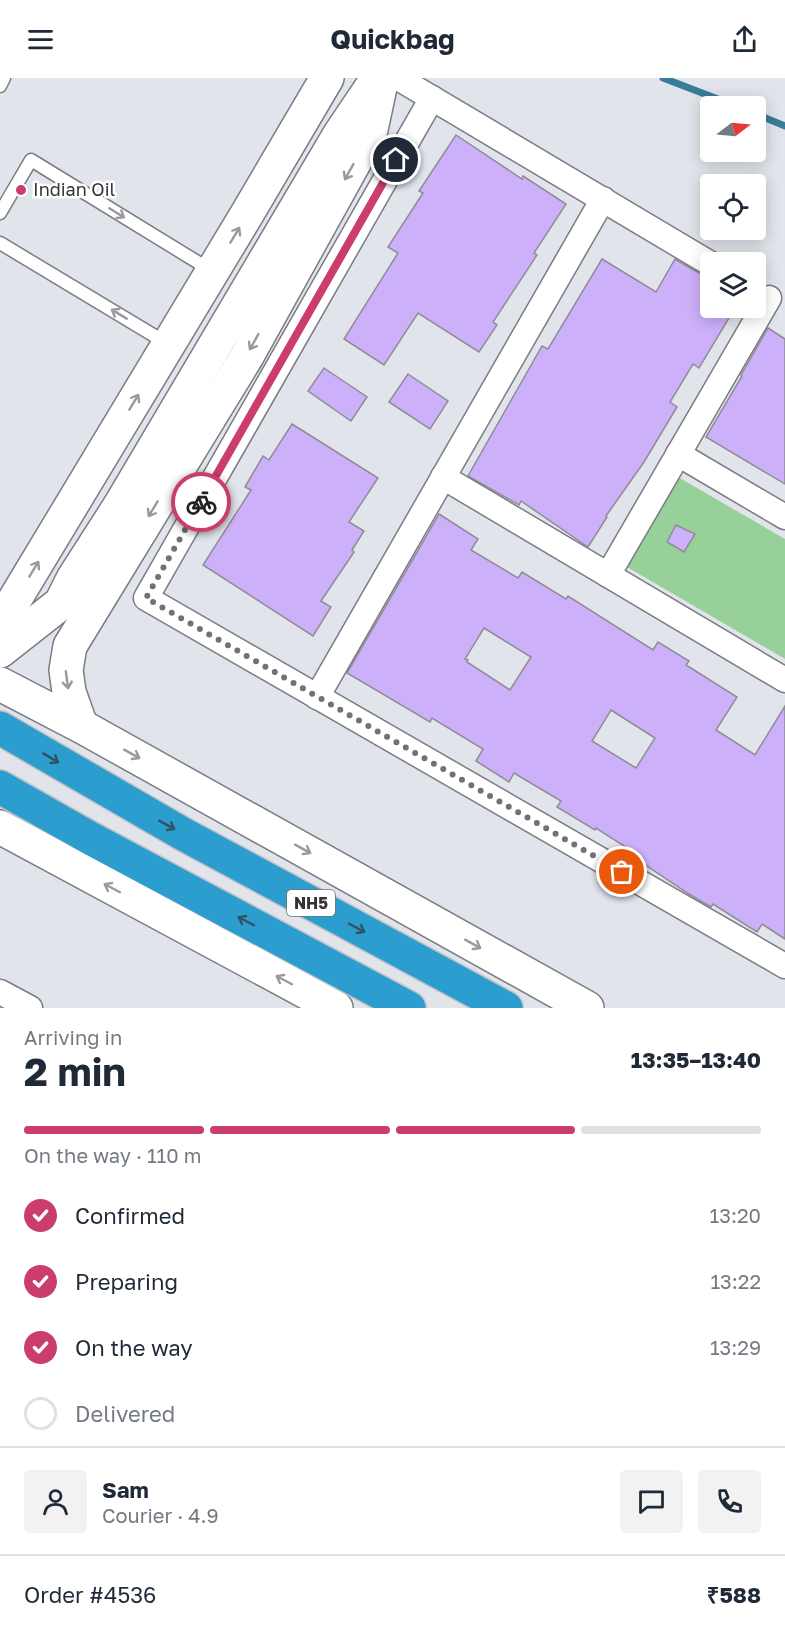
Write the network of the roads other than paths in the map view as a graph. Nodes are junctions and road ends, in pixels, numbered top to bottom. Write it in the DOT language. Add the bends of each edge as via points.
graph roads {
  1 [pos="4,78"];
  2 [pos="327,78"];
  3 [pos="380,78"];
  4 [pos="398,78"];
  5 [pos="0,86"];
  6 [pos="432,98"];
  7 [pos="603,200"];
  8 [pos="0,213"];
  9 [pos="0,243"];
  10 [pos="700,257"];
  11 [pos="213,272"];
  12 [pos="770,299"];
  13 [pos="169,344"];
  14 [pos="678,454"];
  15 [pos="443,477"];
  16 [pos="785,517"];
  17 [pos="608,575"];
  18 [pos="0,615"];
  19 [pos="0,651"];
  20 [pos="785,680"];
  21 [pos="0,684"];
  22 [pos="317,697"];
  23 [pos="81,726"];
  24 [pos="0,728"];
  25 [pos="0,787"];
  26 [pos="0,827"];
  27 [pos="785,966"];
  28 [pos="0,992"];
  29 [pos="30,1008"];
  30 [pos="336,1008"];
  31 [pos="409,1008"];
  32 [pos="506,1008"];
  33 [pos="587,1008"];
  1 -- 5 [label="lane"];
  11 -- 2 [label="street, one-way"];
  3 -- 19 [label="street" via="340,134 61,603"];
  3 -- 23 [label="street, one-way" via="370,134 247,356 70,646 67,681"];
  4 -- 6 [label="street"];
  6 -- 7 [label="street"];
  6 -- 22 [label="street" via="146,598"];
  7 -- 10 [label="street"];
  7 -- 15 [label="street"];
  8 -- 11 [label="lane, one-way" via="31,160"];
  13 -- 9 [label="lane, one-way"];
  11 -- 13 [label="street"];
  12 -- 14 [label="street"];
  18 -- 13 [label="street, one-way" via="9,609"];
  14 -- 16 [label="street"];
  14 -- 17 [label="street"];
  15 -- 17 [label="street"];
  15 -- 22 [label="street"];
  17 -- 20 [label="street"];
  21 -- 23 [label="street"];
  22 -- 27 [label="street"];
  23 -- 33 [label="street, one-way"];
  24 -- 32 [label="highway, NH5, one-way" via="116,796"];
  31 -- 25 [label="highway, NH5, one-way"];
  30 -- 26 [label="street, one-way"];
  28 -- 29 [label="street"];
}
